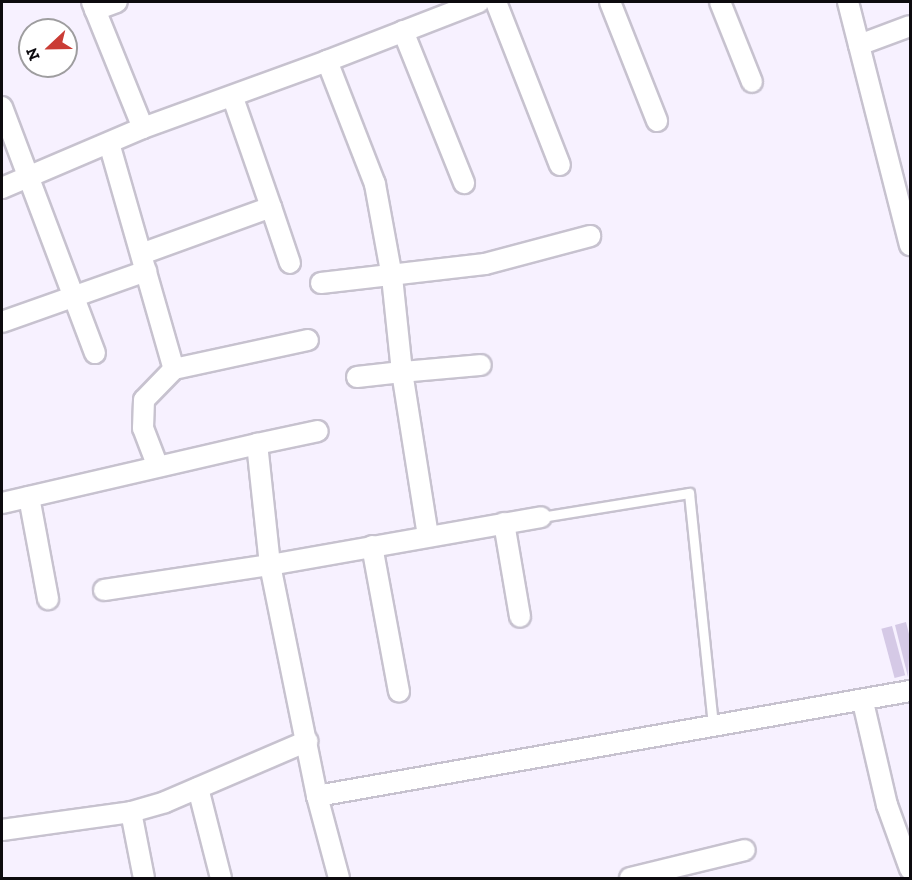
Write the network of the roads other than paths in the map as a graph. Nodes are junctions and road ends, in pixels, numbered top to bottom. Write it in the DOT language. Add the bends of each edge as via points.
graph roads {
  1 [pos="117,2"];
  2 [pos="479,2"];
  3 [pos="496,2"];
  4 [pos="610,2"];
  5 [pos="720,2"];
  6 [pos="848,2"];
  7 [pos="94,6"];
  8 [pos="910,26"];
  9 [pos="403,31"];
  10 [pos="858,45"];
  11 [pos="327,61"];
  12 [pos="752,82"];
  13 [pos="233,98"];
  14 [pos="2,107"];
  15 [pos="657,121"];
  16 [pos="143,128"];
  17 [pos="109,143"];
  18 [pos="560,165"];
  19 [pos="31,177"];
  20 [pos="464,183"];
  21 [pos="2,188"];
  22 [pos="271,207"];
  23 [pos="590,236"];
  24 [pos="910,245"];
  25 [pos="145,262"];
  26 [pos="290,263"];
  27 [pos="392,277"];
  28 [pos="321,282"];
  29 [pos="73,296"];
  30 [pos="2,322"];
  31 [pos="308,340"];
  32 [pos="95,353"];
  33 [pos="482,365"];
  34 [pos="174,369"];
  35 [pos="402,372"];
  36 [pos="357,377"];
  37 [pos="318,430"];
  38 [pos="257,444"];
  39 [pos="157,464"];
  40 [pos="29,497"];
  41 [pos="2,503"];
  42 [pos="541,517"];
  43 [pos="504,523"];
  44 [pos="428,536"];
  45 [pos="372,546"];
  46 [pos="270,565"];
  47 [pos="104,590"];
  48 [pos="48,599"];
  49 [pos="520,617"];
  50 [pos="910,691"];
  51 [pos="399,692"];
  52 [pos="863,702"];
  53 [pos="713,724"];
  54 [pos="307,741"];
  55 [pos="198,788"];
  56 [pos="317,796"];
  57 [pos="131,812"];
  58 [pos="2,830"];
  59 [pos="745,850"];
  60 [pos="910,869"];
  61 [pos="144,879"];
  62 [pos="221,879"];
  63 [pos="339,879"];
  64 [pos="630,879"];
  1 -- 7 [label="street"];
  2 -- 9 [label="street"];
  3 -- 18 [label="street"];
  4 -- 15 [label="street"];
  5 -- 12 [label="street"];
  6 -- 10 [label="street"];
  7 -- 16 [label="street"];
  8 -- 10 [label="street"];
  9 -- 11 [label="street"];
  9 -- 20 [label="street"];
  10 -- 24 [label="street"];
  11 -- 13 [label="street"];
  11 -- 27 [label="street" via="375,184"];
  13 -- 16 [label="street"];
  13 -- 22 [label="street"];
  14 -- 19 [label="street"];
  16 -- 17 [label="street"];
  17 -- 19 [label="street"];
  17 -- 25 [label="street"];
  19 -- 21 [label="street"];
  19 -- 29 [label="street"];
  22 -- 25 [label="street"];
  22 -- 26 [label="street"];
  23 -- 27 [label="street" via="485,264"];
  25 -- 29 [label="street"];
  25 -- 34 [label="street"];
  27 -- 28 [label="street"];
  27 -- 35 [label="street"];
  29 -- 30 [label="street"];
  29 -- 32 [label="street"];
  31 -- 34 [label="street"];
  33 -- 35 [label="street"];
  34 -- 39 [label="street" via="144,399 144,428"];
  35 -- 36 [label="street"];
  35 -- 44 [label="street"];
  37 -- 38 [label="street"];
  38 -- 39 [label="street"];
  38 -- 46 [label="street"];
  39 -- 40 [label="street"];
  40 -- 41 [label="street"];
  40 -- 48 [label="street"];
  42 -- 43 [label="street"];
  42 -- 53 [label="lane" via="689,493"];
  43 -- 44 [label="street"];
  43 -- 49 [label="street"];
  44 -- 45 [label="street"];
  45 -- 46 [label="street"];
  45 -- 51 [label="street"];
  46 -- 47 [label="street"];
  46 -- 54 [label="street"];
  50 -- 52 [label="street"];
  52 -- 53 [label="street"];
  52 -- 60 [label="street" via="887,806"];
  53 -- 56 [label="street"];
  54 -- 55 [label="street"];
  54 -- 56 [label="street"];
  55 -- 57 [label="street"];
  55 -- 62 [label="street"];
  56 -- 63 [label="street"];
  57 -- 58 [label="street"];
  57 -- 61 [label="street"];
  59 -- 64 [label="street"];
}
